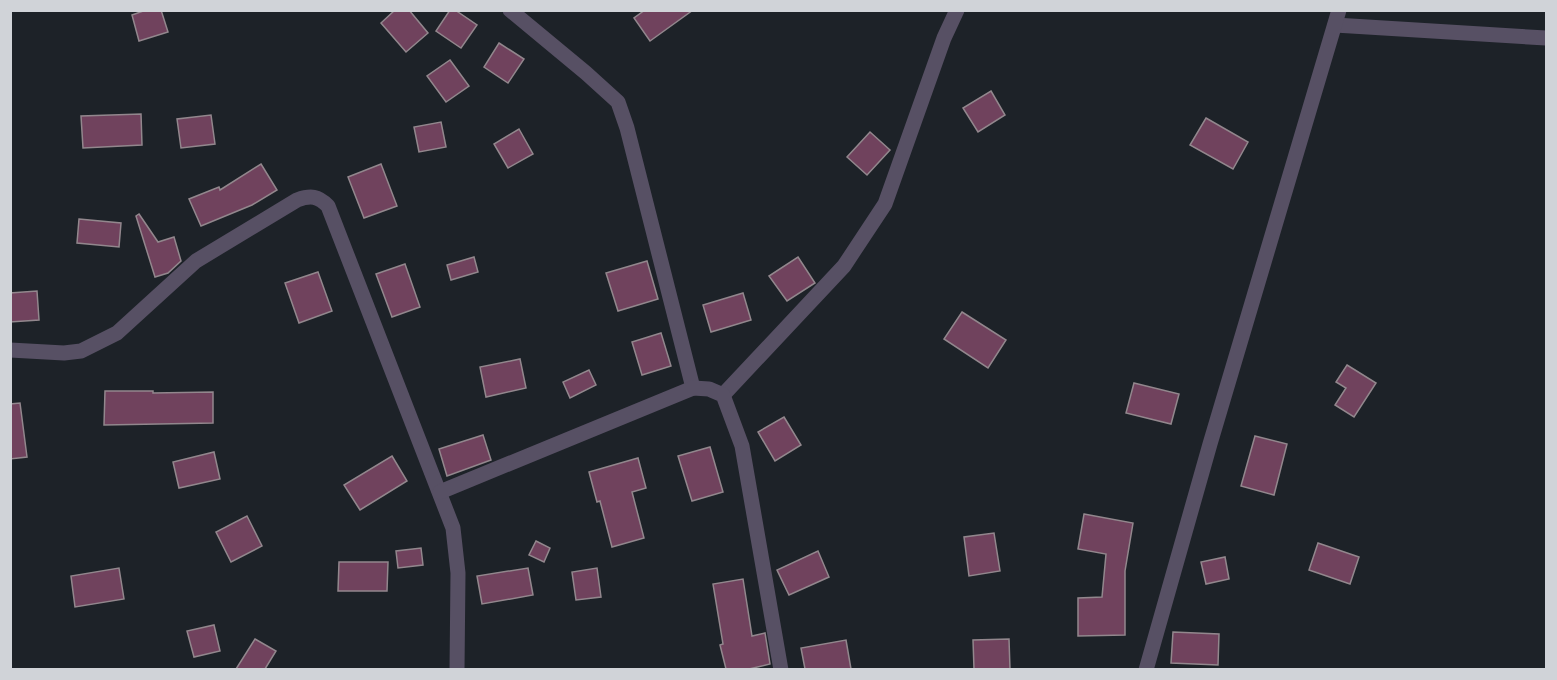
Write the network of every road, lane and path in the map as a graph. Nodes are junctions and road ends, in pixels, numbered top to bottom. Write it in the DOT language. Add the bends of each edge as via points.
graph roads {
  1 [pos="510,10"];
  2 [pos="957,10"];
  3 [pos="1337,18"];
  4 [pos="1546,38"];
  5 [pos="10,350"];
  6 [pos="693,388"];
  7 [pos="723,395"];
  8 [pos="440,492"];
  9 [pos="457,669"];
  10 [pos="781,669"];
  11 [pos="1146,669"];
  1 -- 6 [label="street" via="618,102"];
  2 -- 7 [label="street" via="885,204 844,266"];
  3 -- 4 [label="street"];
  3 -- 11 [label="street"];
  5 -- 8 [label="street" via="81,351 117,333 196,261 297,200 320,198 328,206"];
  6 -- 7 [label="street"];
  6 -- 8 [label="street"];
  7 -- 10 [label="street" via="742,446"];
  8 -- 9 [label="street" via="453,528 458,573"];
}
